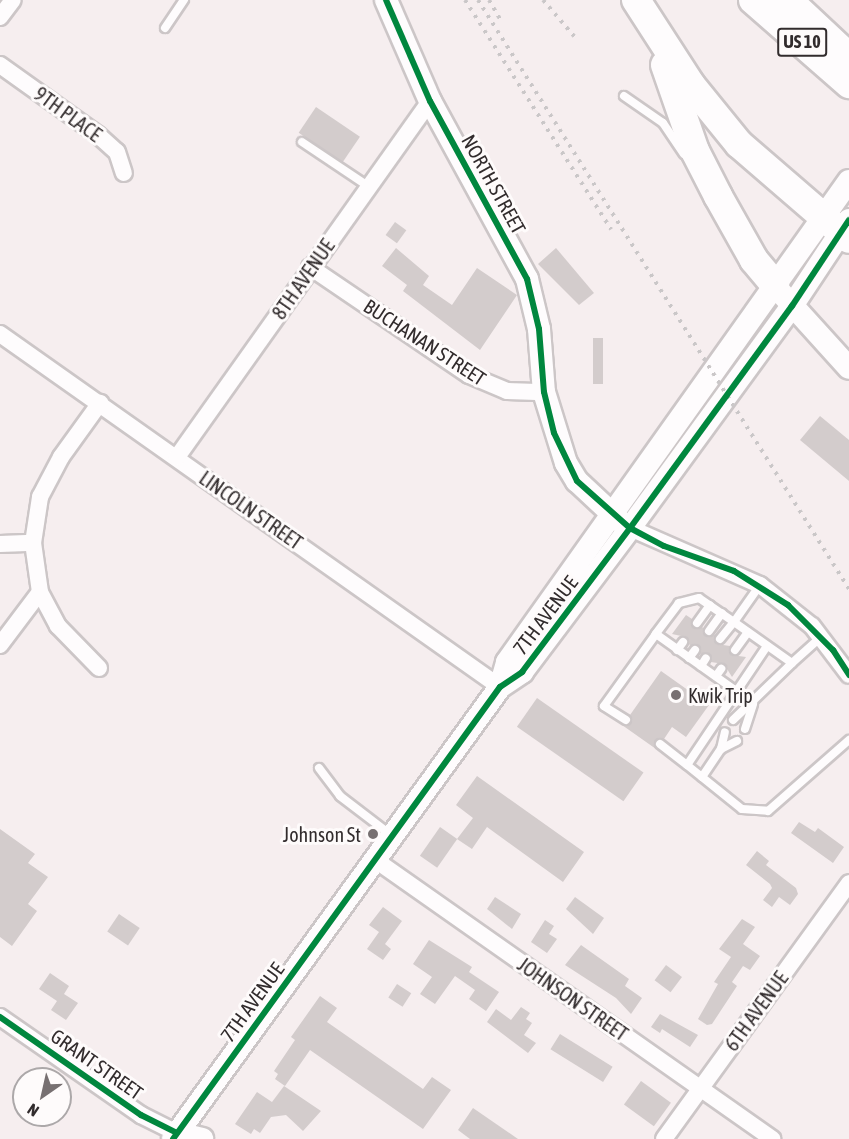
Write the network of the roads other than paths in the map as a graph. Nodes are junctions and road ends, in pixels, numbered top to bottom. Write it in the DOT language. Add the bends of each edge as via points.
graph roads {
  1 [pos="13,0"];
  2 [pos="184,0"];
  3 [pos="386,0"];
  4 [pos="753,0"];
  5 [pos="788,0"];
  6 [pos="638,3"];
  7 [pos="0,17"];
  8 [pos="165,28"];
  9 [pos="849,57"];
  10 [pos="0,65"];
  11 [pos="849,84"];
  12 [pos="624,96"];
  13 [pos="430,101"];
  14 [pos="302,142"];
  15 [pos="124,173"];
  16 [pos="849,181"];
  17 [pos="368,186"];
  18 [pos="718,196"];
  19 [pos="840,227"];
  20 [pos="310,267"];
  21 [pos="783,296"];
  22 [pos="0,334"];
  23 [pos="849,368"];
  24 [pos="544,392"];
  25 [pos="100,403"];
  26 [pos="177,457"];
  27 [pos="610,513"];
  28 [pos="630,528"];
  29 [pos="33,543"];
  30 [pos="0,544"];
  31 [pos="760,585"];
  32 [pos="40,592"];
  33 [pos="710,605"];
  34 [pos="722,614"];
  35 [pos="734,622"];
  36 [pos="697,623"];
  37 [pos="709,631"];
  38 [pos="748,632"];
  39 [pos="656,634"];
  40 [pos="821,637"];
  41 [pos="720,639"];
  42 [pos="683,642"];
  43 [pos="0,645"];
  44 [pos="767,646"];
  45 [pos="677,650"];
  46 [pos="695,650"];
  47 [pos="735,650"];
  48 [pos="689,658"];
  49 [pos="792,663"];
  50 [pos="99,668"];
  51 [pos="849,675"];
  52 [pos="500,687"];
  53 [pos="736,690"];
  54 [pos="753,703"];
  55 [pos="626,720"];
  56 [pos="733,720"];
  57 [pos="745,729"];
  58 [pos="725,732"];
  59 [pos="849,740"];
  60 [pos="737,741"];
  61 [pos="660,744"];
  62 [pos="721,749"];
  63 [pos="687,765"];
  64 [pos="319,768"];
  65 [pos="702,777"];
  66 [pos="392,836"];
  67 [pos="374,860"];
  68 [pos="849,883"];
  69 [pos="0,1017"];
  70 [pos="700,1089"];
  71 [pos="175,1136"];
  72 [pos="202,1139"];
  73 [pos="664,1139"];
  74 [pos="772,1139"];
  1 -- 7 [label="street"];
  2 -- 8 [label="lane"];
  3 -- 13 [label="street, NORTH STREET"];
  4 -- 11 [label="highway, US 10"];
  5 -- 9 [label="highway, US 10"];
  6 -- 18 [label="highway" via="695,151"];
  6 -- 19 [label="highway" via="717,119 767,172"];
  10 -- 15 [label="street, 9TH PLACE" via="98,135 117,152"];
  12 -- 18 [label="lane" via="663,123"];
  13 -- 17 [label="street, 8TH AVENUE"];
  13 -- 24 [label="street, NORTH STREET" via="527,279 539,329"];
  14 -- 17 [label="lane"];
  16 -- 19 [label="street, 7TH AVENUE"];
  17 -- 20 [label="street, 8TH AVENUE"];
  18 -- 21 [label="highway" via="754,260"];
  19 -- 21 [label="street, 7TH AVENUE"];
  20 -- 24 [label="street, BUCHANAN STREET" via="469,375 507,391"];
  20 -- 26 [label="street, 8TH AVENUE"];
  21 -- 23 [label="street"];
  21 -- 27 [label="street"];
  21 -- 28 [label="street, 7TH AVENUE"];
  22 -- 25 [label="street, LINCOLN STREET"];
  24 -- 27 [label="street" via="566,463 577,481"];
  25 -- 26 [label="street, LINCOLN STREET"];
  25 -- 29 [label="street" via="61,457 39,497"];
  26 -- 52 [label="street, LINCOLN STREET"];
  27 -- 28 [label="street"];
  27 -- 52 [label="street" via="507,662"];
  28 -- 31 [label="street"];
  28 -- 52 [label="street, 7TH AVENUE" via="522,672"];
  29 -- 30 [label="street"];
  29 -- 32 [label="street"];
  31 -- 35 [label="lane"];
  31 -- 40 [label="street" via="788,604"];
  32 -- 43 [label="street"];
  32 -- 50 [label="street" via="58,626"];
  33 -- 34 [label="lane"];
  33 -- 36 [label="lane"];
  33 -- 39 [label="lane" via="699,598 679,603"];
  34 -- 35 [label="lane"];
  34 -- 37 [label="lane"];
  35 -- 38 [label="lane"];
  35 -- 41 [label="lane"];
  38 -- 44 [label="lane"];
  38 -- 47 [label="lane"];
  39 -- 45 [label="lane"];
  39 -- 55 [label="lane" via="604,705"];
  40 -- 49 [label="lane"];
  40 -- 51 [label="street"];
  42 -- 45 [label="lane"];
  44 -- 49 [label="lane"];
  44 -- 53 [label="lane"];
  45 -- 48 [label="lane"];
  46 -- 48 [label="lane"];
  48 -- 53 [label="lane" via="704,662"];
  49 -- 54 [label="lane"];
  52 -- 66 [label="street, 7TH AVENUE"];
  53 -- 54 [label="lane"];
  53 -- 63 [label="lane"];
  54 -- 56 [label="lane"];
  54 -- 57 [label="lane"];
  58 -- 62 [label="lane"];
  59 -- 65 [label="lane" via="768,812 742,809"];
  60 -- 62 [label="lane"];
  61 -- 63 [label="lane"];
  62 -- 65 [label="lane"];
  63 -- 65 [label="lane"];
  64 -- 66 [label="lane" via="340,796"];
  66 -- 67 [label="street, 7TH AVENUE"];
  67 -- 70 [label="street, JOHNSON STREET"];
  67 -- 71 [label="street, 7TH AVENUE"];
  68 -- 70 [label="street, 6TH AVENUE"];
  69 -- 71 [label="street, GRANT STREET"];
  70 -- 73 [label="street, 6TH AVENUE"];
  70 -- 74 [label="street, JOHNSON STREET"];
  71 -- 72 [label="street, GRANT STREET"];
}
